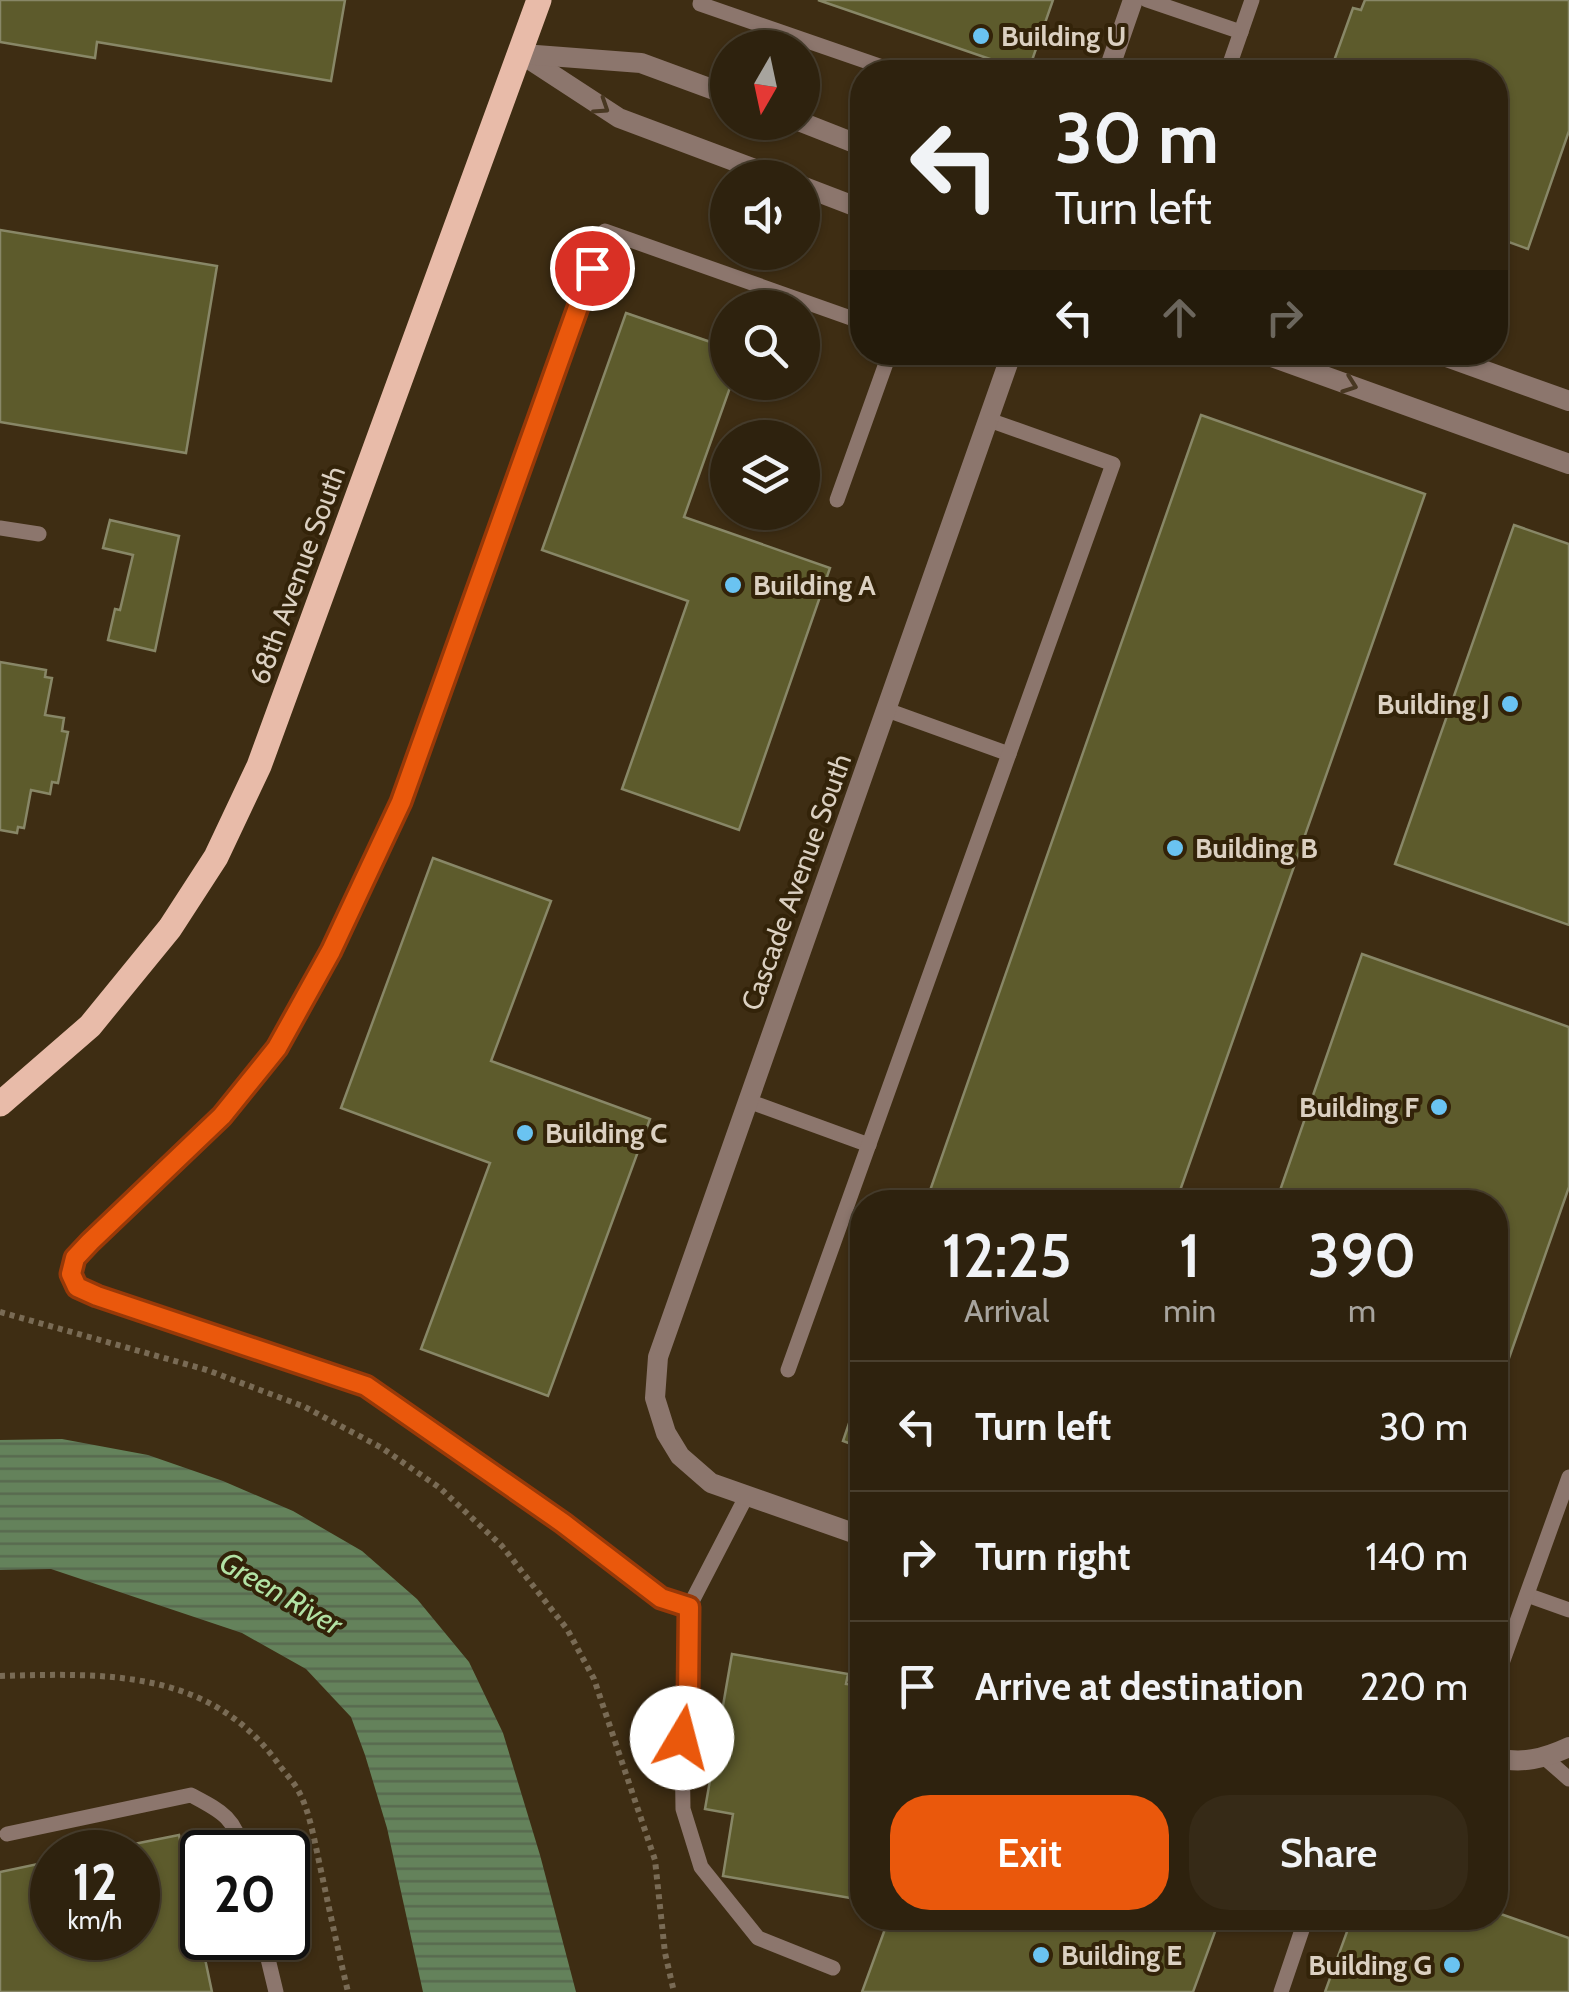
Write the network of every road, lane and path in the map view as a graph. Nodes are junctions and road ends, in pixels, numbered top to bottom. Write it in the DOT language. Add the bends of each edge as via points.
graph roads {
  1 [pos="539,0"];
  2 [pos="701,0"];
  3 [pos="1132,0"];
  4 [pos="1147,0"];
  5 [pos="1252,0"];
  6 [pos="1241,32"];
  7 [pos="520,54"];
  8 [pos="863,60"];
  9 [pos="1112,60"];
  10 [pos="1231,60"];
  11 [pos="710,88"];
  12 [pos="820,130"];
  13 [pos="850,141"];
  14 [pos="731,160"];
  15 [pos="820,193"];
  16 [pos="850,204"];
  17 [pos="850,318"];
  18 [pos="885,365"];
  19 [pos="1008,365"];
  20 [pos="1294,365"];
  21 [pos="1469,365"];
  22 [pos="1569,401"];
  23 [pos="990,420"];
  24 [pos="1569,464"];
  25 [pos="837,500"];
  26 [pos="0,528"];
  27 [pos="40,534"];
  28 [pos="886,710"];
  29 [pos="1009,754"];
  30 [pos="748,1101"];
  31 [pos="0,1104"];
  32 [pos="869,1145"];
  33 [pos="853,1190"];
  34 [pos="850,1198"];
  35 [pos="0,1312"];
  36 [pos="788,1370"];
  37 [pos="1569,1477"];
  38 [pos="747,1496"];
  39 [pos="850,1532"];
  40 [pos="1526,1595"];
  41 [pos="689,1607"];
  42 [pos="1569,1610"];
  43 [pos="1508,1646"];
  44 [pos="0,1676"];
  45 [pos="1569,1747"];
  46 [pos="1546,1758"];
  47 [pos="1508,1761"];
  48 [pos="1569,1779"];
  49 [pos="235,1830"];
  50 [pos="7,1834"];
  51 [pos="1302,1930"];
  52 [pos="268,1960"];
  53 [pos="833,1968"];
  54 [pos="276,1992"];
  55 [pos="348,1992"];
  56 [pos="674,1992"];
  57 [pos="1281,1992"];
  1 -- 7 [label="main road, 68th Avenue South"];
  2 -- 8 [label="lane"];
  3 -- 9 [label="street"];
  4 -- 6 [label="lane"];
  5 -- 6 [label="lane"];
  6 -- 10 [label="lane"];
  7 -- 11 [label="street" via="641,63"];
  7 -- 14 [label="street, one-way" via="619,118"];
  7 -- 31 [label="main road, 68th Avenue South" via="260,766 216,858 170,928 90,1026"];
  12 -- 13 [label="street"];
  15 -- 16 [label="street"];
  17 -- 41 [label="lane" via="605,230 401,802 331,951 277,1048 244,1089 75,1258 71,1274 77,1287 97,1296 366,1386 661,1598"];
  18 -- 25 [label="lane"];
  19 -- 23 [label="street, Cascade Avenue South"];
  20 -- 24 [label="street, one-way"];
  21 -- 22 [label="street"];
  23 -- 28 [label="street, Cascade Avenue South"];
  23 -- 29 [label="lane" via="1113,464"];
  26 -- 27 [label="lane"];
  28 -- 29 [label="lane"];
  28 -- 30 [label="street, Cascade Avenue South"];
  29 -- 32 [label="lane"];
  30 -- 32 [label="lane"];
  30 -- 38 [label="street, Cascade Avenue South" via="658,1357 655,1398 680,1456 711,1483"];
  32 -- 33 [label="lane"];
  34 -- 36 [label="lane"];
  35 -- 56 [label="path" via="207,1370 306,1407 440,1488 502,1546 567,1629 594,1679 654,1860"];
  37 -- 40 [label="lane"];
  38 -- 39 [label="street"];
  38 -- 41 [label="lane"];
  40 -- 42 [label="lane"];
  40 -- 43 [label="lane"];
  41 -- 53 [label="lane" via="683,1809 700,1867 758,1938"];
  44 -- 55 [label="path" via="137,1678 224,1711 262,1742 300,1794"];
  45 -- 46 [label="street"];
  46 -- 47 [label="street"];
  46 -- 48 [label="lane"];
  49 -- 50 [label="lane" via="224,1813 191,1795"];
  51 -- 57 [label="lane"];
  52 -- 54 [label="lane"];
}
